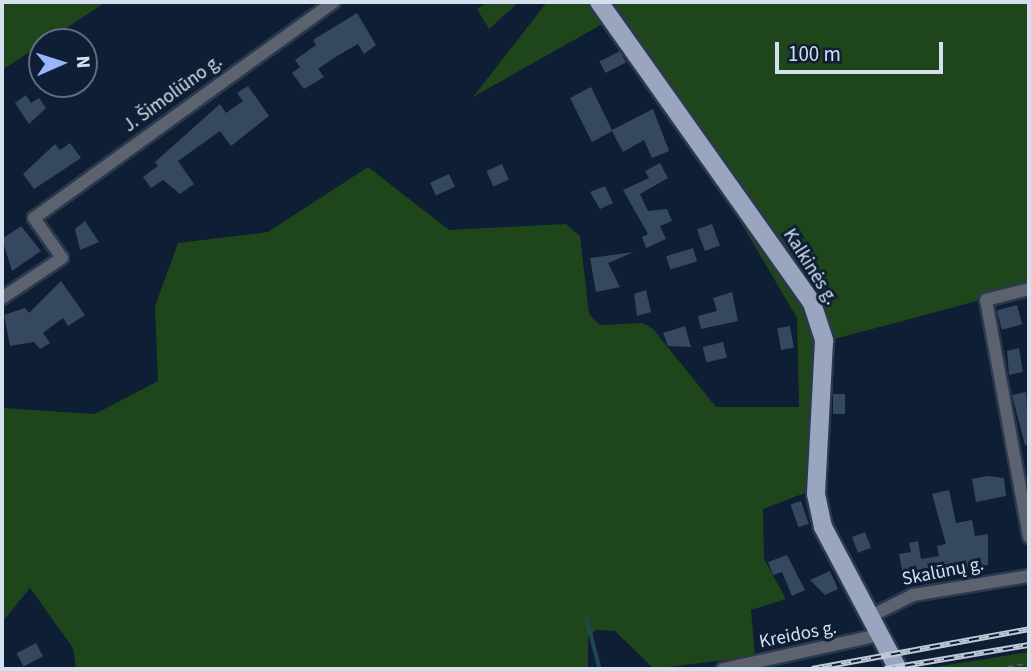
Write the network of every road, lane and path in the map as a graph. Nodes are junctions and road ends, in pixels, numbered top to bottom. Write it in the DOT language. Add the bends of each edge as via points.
graph roads {
  1 [pos="334,2"];
  2 [pos="599,2"];
  3 [pos="1029,289"];
  4 [pos="2,298"];
  5 [pos="1029,537"];
  6 [pos="1029,576"];
  7 [pos="869,617"];
  8 [pos="879,635"];
  9 [pos="1029,663"];
  10 [pos="723,669"];
  11 [pos="898,669"];
  12 [pos="998,669"];
  1 -- 4 [label="street, J. Šimoliūno g." via="34,218 62,258"];
  2 -- 7 [label="main road, Kalkinės g." via="812,303 824,341 816,494 827,538"];
  3 -- 5 [label="street" via="986,300"];
  6 -- 7 [label="street, Skalūnų g." via="913,595"];
  7 -- 8 [label="main road, Kalkinės g."];
  8 -- 10 [label="street, Kreidos g."];
  8 -- 11 [label="main road, Kalkinės g."];
  9 -- 12 [label="path"];
}
